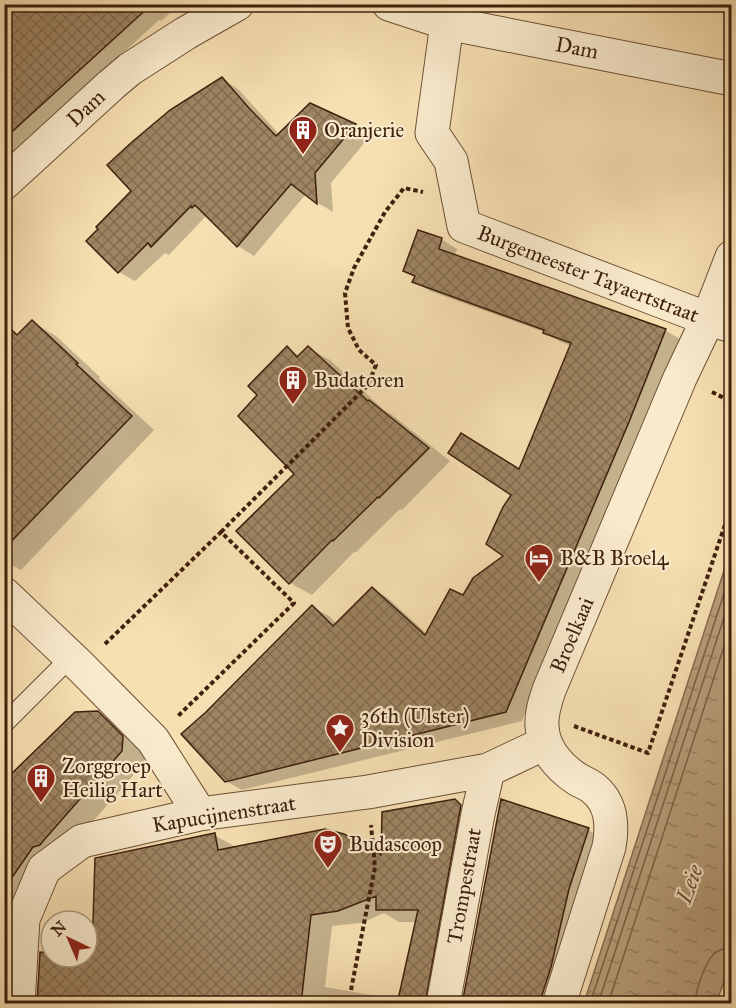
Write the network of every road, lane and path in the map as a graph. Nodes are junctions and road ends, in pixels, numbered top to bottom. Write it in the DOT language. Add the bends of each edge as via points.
graph roads {
  1 [pos="237,4"];
  2 [pos="389,4"];
  3 [pos="430,14"];
  4 [pos="732,79"];
  5 [pos="4,183"];
  6 [pos="459,201"];
  7 [pos="732,256"];
  8 [pos="720,322"];
  9 [pos="713,392"];
  10 [pos="732,402"];
  11 [pos="732,504"];
  12 [pos="221,532"];
  13 [pos="4,594"];
  14 [pos="76,663"];
  15 [pos="4,724"];
  16 [pos="558,734"];
  17 [pos="153,740"];
  18 [pos="488,770"];
  19 [pos="368,792"];
  20 [pos="200,814"];
  21 [pos="351,990"];
  22 [pos="18,1004"];
  23 [pos="443,1004"];
  24 [pos="559,1004"];
  1 -- 5 [label="street, Dam" via="130,69"];
  2 -- 3 [label="street, Dam"];
  3 -- 4 [label="street, Dam"];
  3 -- 6 [label="street, Burgemeester Tayaertstraat" via="432,133 451,161"];
  6 -- 8 [label="street, Burgemeester Tayaertstraat" via="464,226"];
  6 -- 12 [label="path" via="404,188 385,212 345,293 348,328 359,350 376,365 368,386"];
  7 -- 8 [label="street, Broelkaai"];
  8 -- 16 [label="street, Broelkaai" via="680,378 549,690 542,728"];
  9 -- 10 [label="path"];
  11 -- 16 [label="path" via="648,753"];
  12 -- 14 [label="path"];
  12 -- 17 [label="path" via="294,603"];
  13 -- 14 [label="street"];
  14 -- 15 [label="lane"];
  14 -- 17 [label="street"];
  16 -- 18 [label="street, Kapucijnenstraat"];
  16 -- 24 [label="street" via="556,762 601,796 612,825 609,847"];
  17 -- 20 [label="street"];
  18 -- 19 [label="street, Kapucijnenstraat"];
  18 -- 23 [label="street, Trompestraat"];
  19 -- 20 [label="street, Kapucijnenstraat"];
  19 -- 21 [label="path" via="375,867"];
  20 -- 22 [label="street, Kapucijnenstraat" via="82,841 44,869 23,919"];
}
